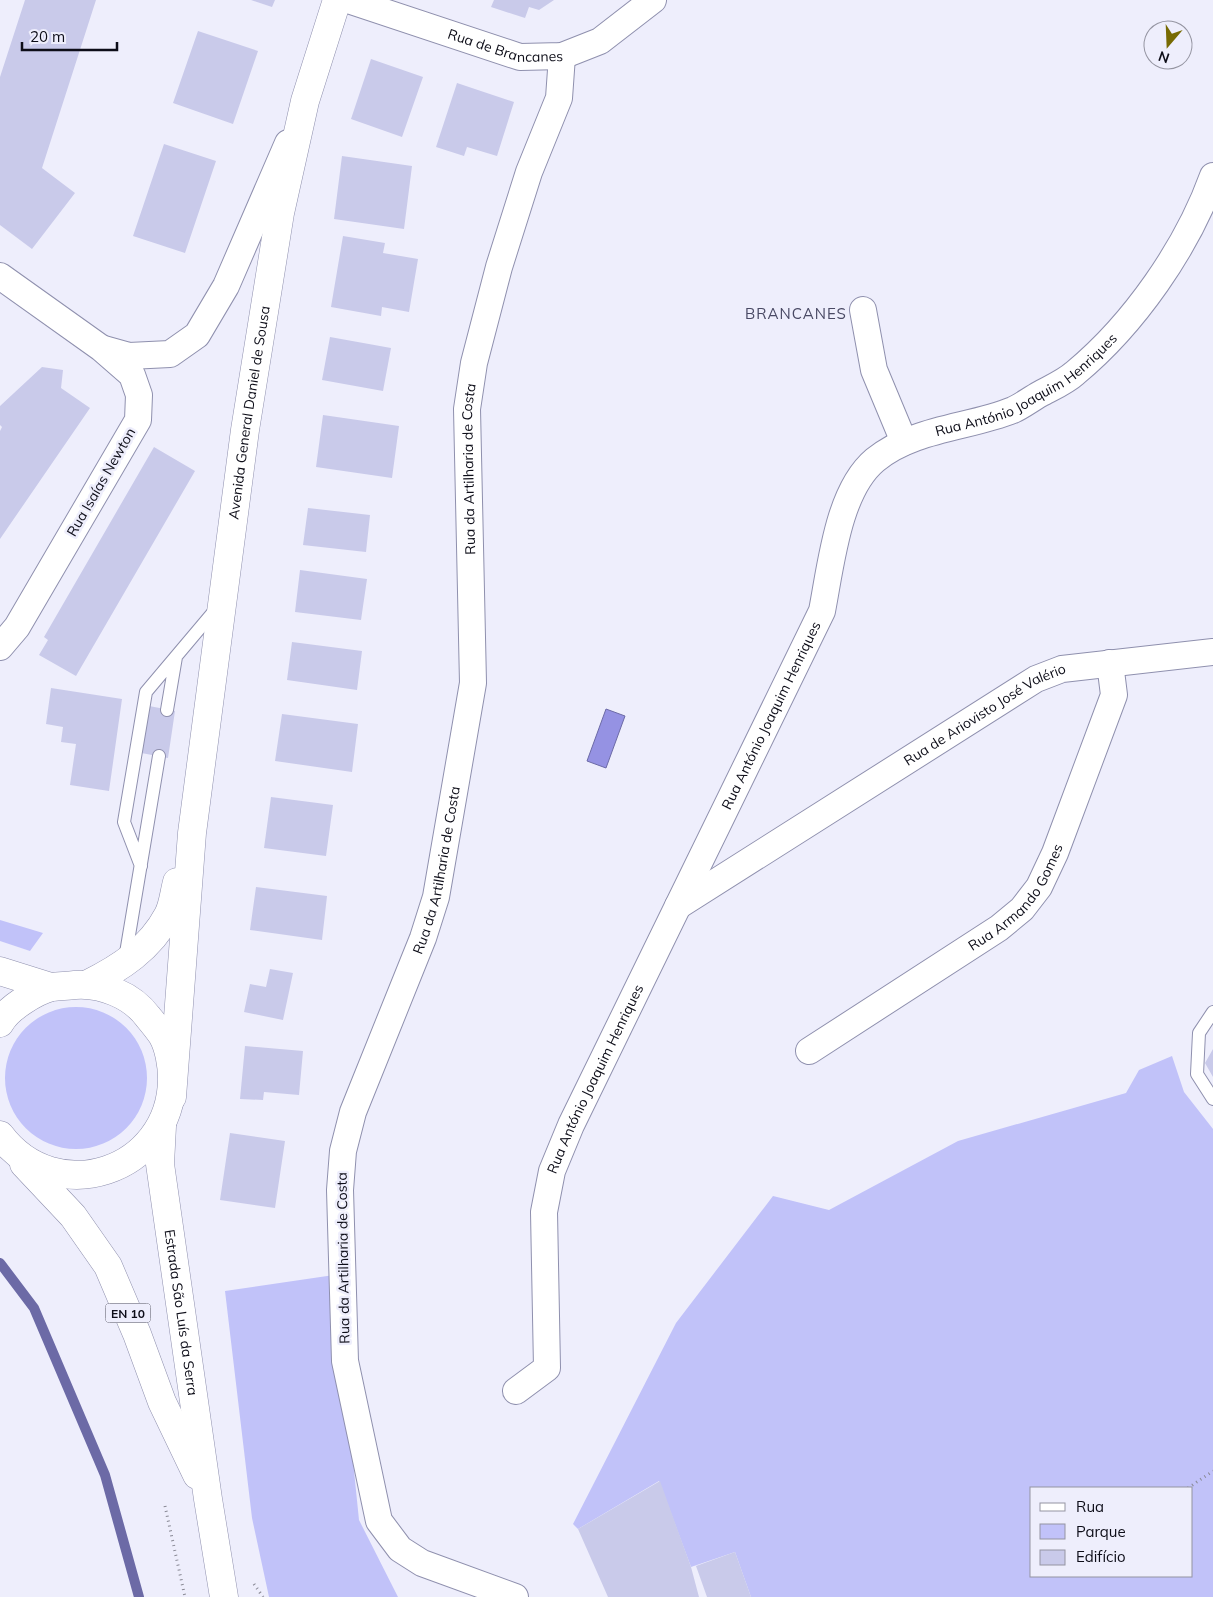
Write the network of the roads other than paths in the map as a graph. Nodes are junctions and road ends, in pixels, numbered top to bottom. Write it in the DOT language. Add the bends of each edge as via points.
graph roads {
  1 [pos="337,0"];
  2 [pos="348,0"];
  3 [pos="653,0"];
  4 [pos="562,56"];
  5 [pos="305,101"];
  6 [pos="1213,176"];
  7 [pos="0,276"];
  8 [pos="863,310"];
  9 [pos="101,348"];
  10 [pos="904,442"];
  11 [pos="221,604"];
  12 [pos="0,647"];
  13 [pos="1213,652"];
  14 [pos="177,655"];
  15 [pos="1110,663"];
  16 [pos="167,710"];
  17 [pos="159,756"];
  18 [pos="192,833"];
  19 [pos="141,866"];
  20 [pos="678,906"];
  21 [pos="125,963"];
  22 [pos="0,971"];
  23 [pos="88,984"];
  24 [pos="51,987"];
  25 [pos="1213,1012"];
  26 [pos="0,1023"];
  27 [pos="809,1051"];
  28 [pos="172,1097"];
  29 [pos="1213,1098"];
  30 [pos="162,1126"];
  31 [pos="6,1143"];
  32 [pos="516,1391"];
  33 [pos="208,1499"];
  34 [pos="224,1597"];
  35 [pos="515,1597"];
  1 -- 5 [label="main road, Avenida General Daniel de Sousa"];
  2 -- 4 [label="street, Rua de Brancanes" via="520,56"];
  3 -- 4 [label="street, Rua de Brancanes" via="600,41"];
  4 -- 35 [label="street, Rua da Artilharia de Costa" via="559,98 529,172 499,267 474,364 467,409 473,683 436,897 423,938 353,1112 343,1151 340,1190 344,1360 380,1521 400,1550 422,1563"];
  5 -- 9 [label="street" via="226,286 197,335 170,354 129,356"];
  5 -- 11 [label="main road, Avenida General Daniel de Sousa" via="280,213 244,430"];
  6 -- 10 [label="street, Rua António Joaquim Henriques" via="1202,208 1163,272 1117,334 1074,374 1014,410"];
  7 -- 9 [label="street, Rua Isaías Newton"];
  8 -- 10 [label="street" via="874,370"];
  9 -- 12 [label="street, Rua Isaías Newton" via="132,376 139,395 138,420 17,627"];
  10 -- 20 [label="street, Rua António Joaquim Henriques" via="875,460 853,487 840,523 822,611"];
  11 -- 14 [label="lane"];
  11 -- 18 [label="main road, Avenida General Daniel de Sousa"];
  13 -- 15 [label="street, Rua de Ariovisto José Valério"];
  14 -- 16 [label="lane"];
  14 -- 19 [label="lane" via="146,692 124,822"];
  15 -- 20 [label="street, Rua de Ariovisto José Valério" via="1062,668 1036,678"];
  15 -- 27 [label="street, Rua Armando Gomes" via="1114,695 1055,853 1039,887 999,928"];
  17 -- 19 [label="lane"];
  18 -- 21 [label="main road" via="168,915 142,951"];
  18 -- 28 [label="main road"];
  19 -- 21 [label="lane"];
  20 -- 32 [label="street, Rua António Joaquim Henriques" via="571,1125 552,1171 544,1212 547,1368"];
  21 -- 23 [label="main road"];
  22 -- 24 [label="main road, EN 10"];
  23 -- 24 [label="main road, EN 10"];
  23 -- 28 [label="main road, EN 10" via="122,995 143,1010 163,1036 172,1066"];
  24 -- 26 [label="main road, EN 10" via="17,1004"];
  25 -- 29 [label="lane" via="1199,1033 1197,1074"];
  28 -- 30 [label="main road, EN 10"];
  30 -- 31 [label="main road, EN 10" via="144,1149 120,1166 100,1173 69,1176 39,1168"];
  30 -- 33 [label="main road, Estrada São Luís da Serra / EN 10" via="160,1164"];
  31 -- 33 [label="main road, Estrada São Luís da Serra / EN 10" via="73,1216 108,1266 162,1402"];
  33 -- 34 [label="main road, Estrada São Luís da Serra / EN 10"];
}
